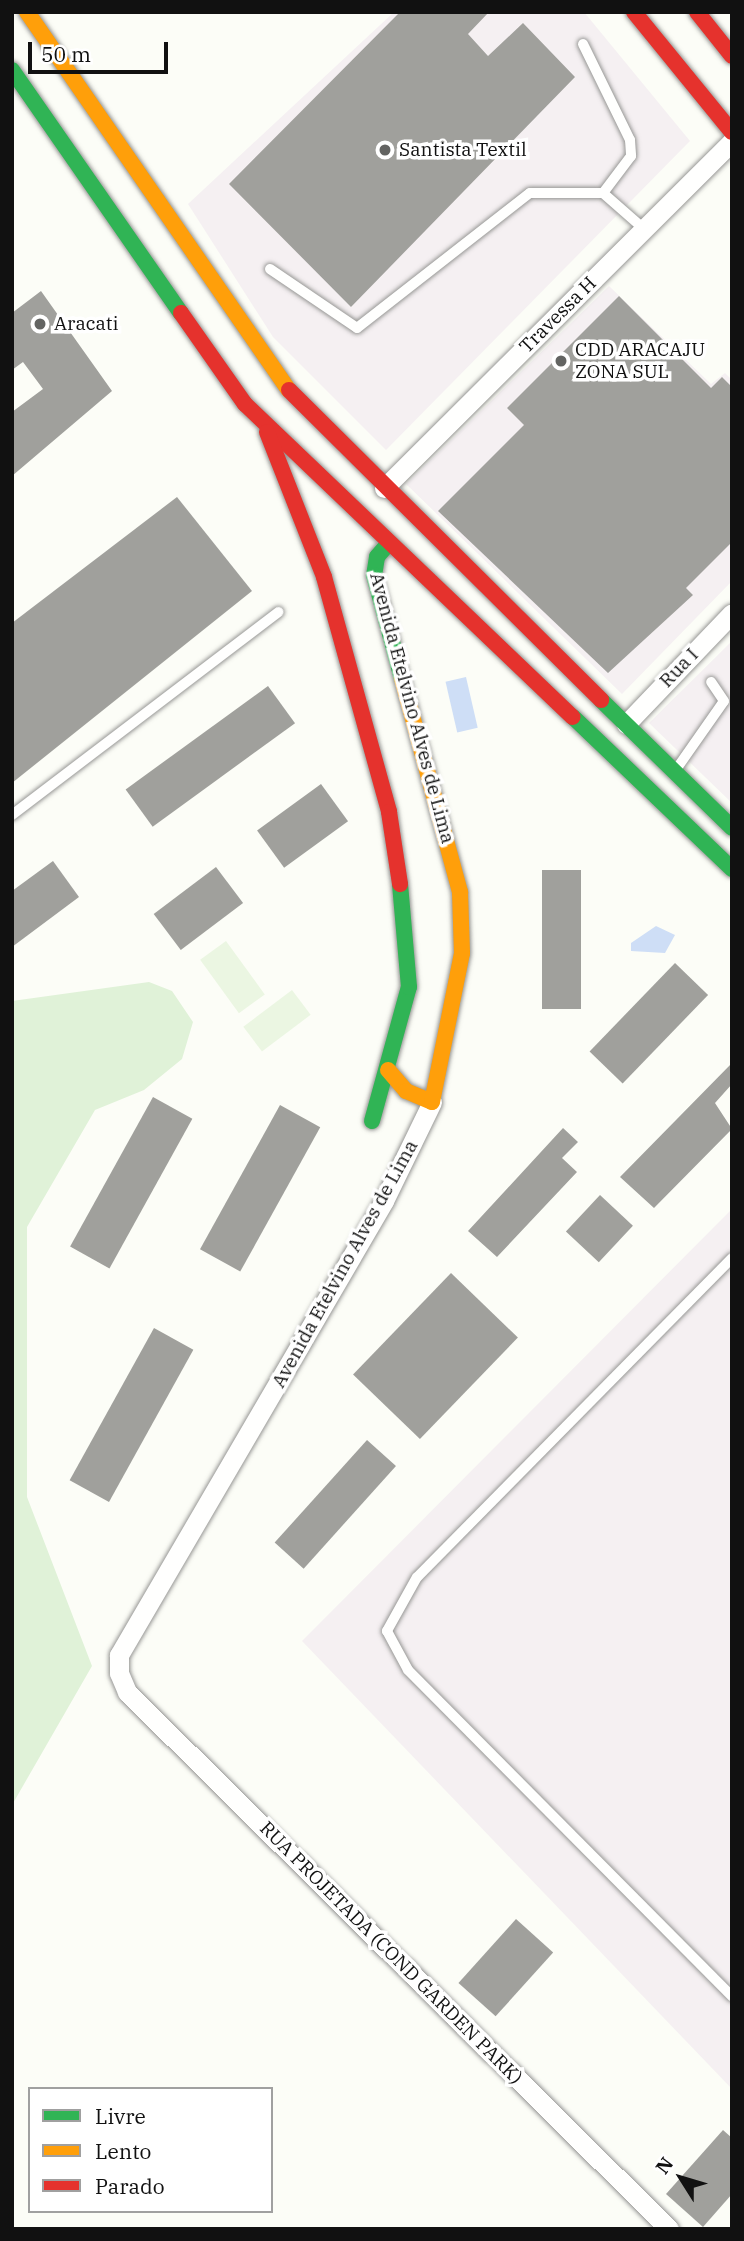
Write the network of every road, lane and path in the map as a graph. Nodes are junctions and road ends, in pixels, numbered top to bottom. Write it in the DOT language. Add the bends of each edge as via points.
graph roads {
  1 [pos="27,12"];
  2 [pos="634,12"];
  3 [pos="697,12"];
  4 [pos="583,44"];
  5 [pos="732,56"];
  6 [pos="12,70"];
  7 [pos="732,132"];
  8 [pos="732,141"];
  9 [pos="603,193"];
  10 [pos="644,229"];
  11 [pos="270,270"];
  12 [pos="265,426"];
  13 [pos="384,488"];
  14 [pos="389,543"];
  15 [pos="278,612"];
  16 [pos="732,613"];
  17 [pos="711,682"];
  18 [pos="626,724"];
  19 [pos="675,772"];
  20 [pos="12,815"];
  21 [pos="732,828"];
  22 [pos="732,869"];
  23 [pos="388,1070"];
  24 [pos="432,1102"];
  25 [pos="372,1121"];
  26 [pos="732,1258"];
  27 [pos="120,1673"];
  28 [pos="732,1996"];
  29 [pos="669,2229"];
  1 -- 13 [label="main road" via="259,354"];
  2 -- 7 [label="main road"];
  3 -- 5 [label="main road"];
  4 -- 9 [label="lane" via="630,140 631,156"];
  6 -- 12 [label="main road, Avenida Etelvino Alves de Lima" via="216,370"];
  8 -- 10 [label="street, Travessa H"];
  9 -- 10 [label="lane"];
  9 -- 11 [label="lane" via="530,193 367,326 357,328"];
  10 -- 13 [label="street, Travessa H"];
  12 -- 14 [label="main road, Avenida Etelvino Alves de Lima"];
  12 -- 23 [label="main road, Avenida Etelvino Alves de Lima" via="324,577 389,812 409,955 409,987"];
  13 -- 18 [label="main road"];
  14 -- 22 [label="main road, Avenida Etelvino Alves de Lima"];
  14 -- 24 [label="main road, Avenida Etelvino Alves de Lima" via="377,557 373,575 460,892 457,1002"];
  15 -- 20 [label="lane"];
  16 -- 18 [label="street, Rua I"];
  17 -- 19 [label="lane" via="724,701"];
  18 -- 19 [label="main road"];
  19 -- 21 [label="main road"];
  23 -- 24 [label="main road" via="406,1091"];
  23 -- 25 [label="main road, Avenida Etelvino Alves de Lima"];
  24 -- 27 [label="street, Avenida Etelvino Alves de Lima" via="384,1201 119,1655"];
  26 -- 28 [label="lane" via="417,1577 387,1631 408,1670"];
  27 -- 29 [label="street, RUA PROJETADA (COND GARDEN PARK)" via="127,1692"];
}
